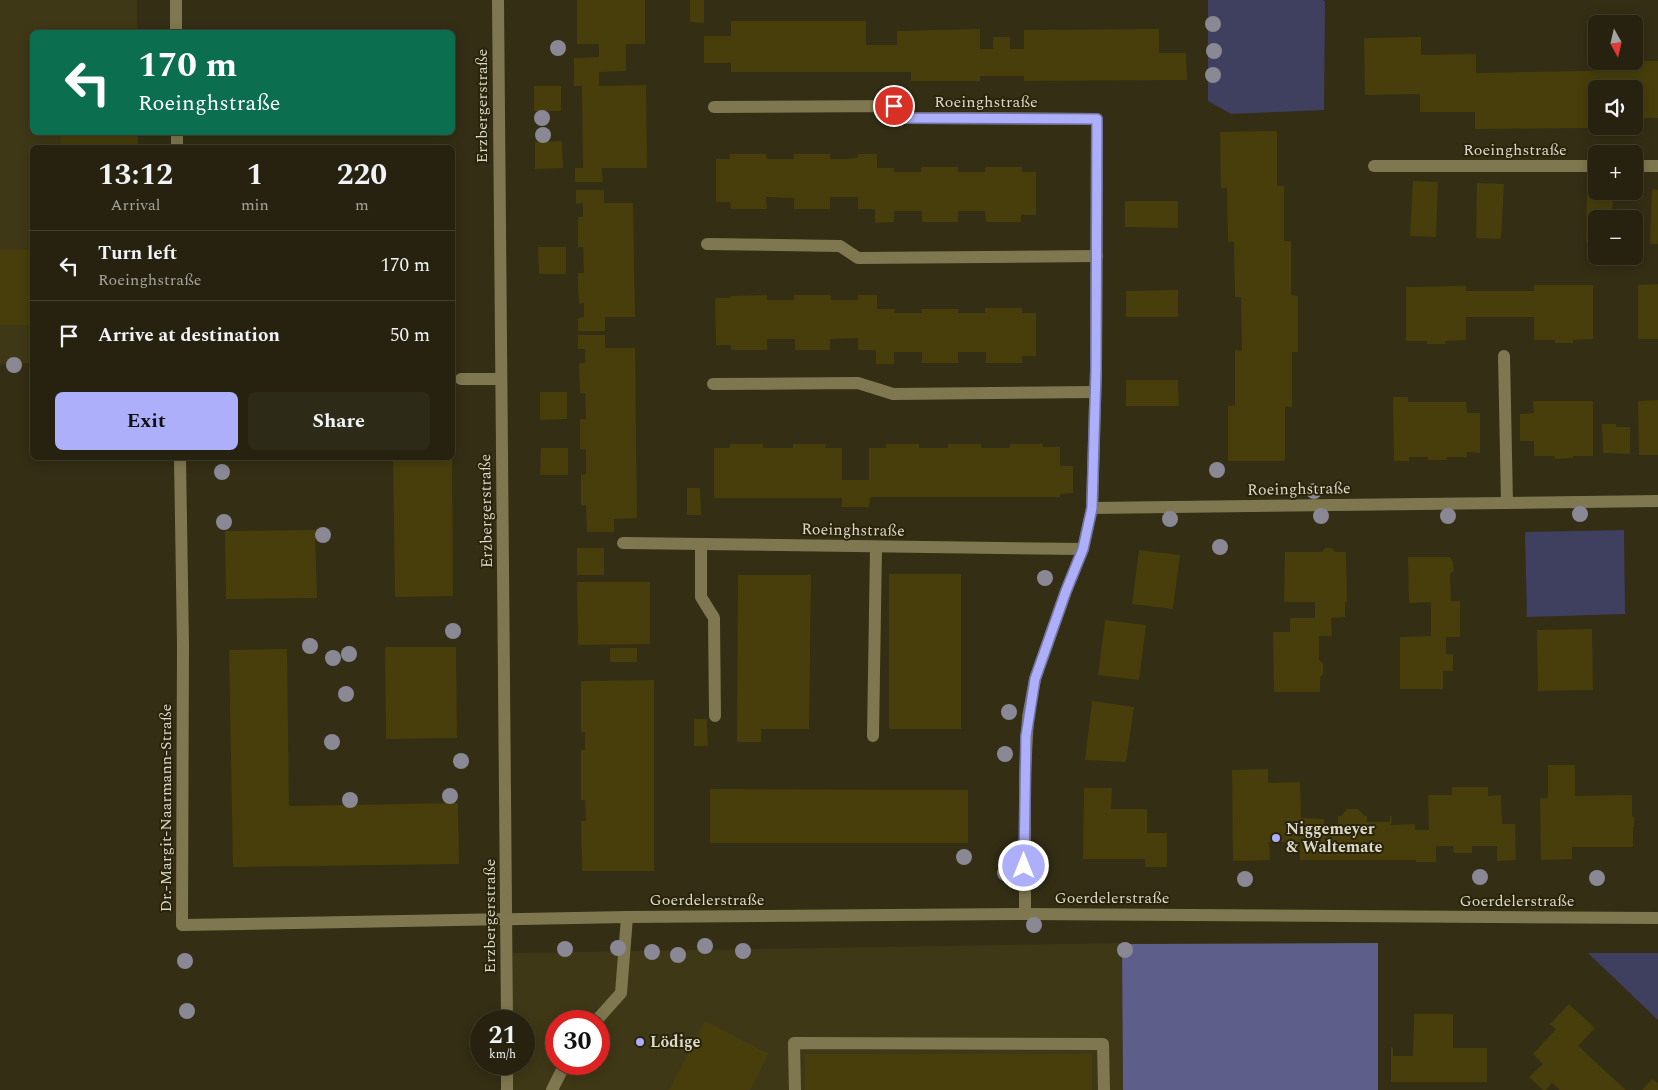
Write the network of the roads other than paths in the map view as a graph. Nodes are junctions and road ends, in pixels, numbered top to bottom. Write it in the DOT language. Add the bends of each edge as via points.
graph roads {
  1 [pos="176,0"];
  2 [pos="498,0"];
  3 [pos="176,30"];
  4 [pos="714,106"];
  5 [pos="1374,166"];
  6 [pos="1588,166"];
  7 [pos="1643,166"];
  8 [pos="1658,166"];
  9 [pos="707,244"];
  10 [pos="1098,256"];
  11 [pos="1504,356"];
  12 [pos="461,379"];
  13 [pos="501,380"];
  14 [pos="713,384"];
  15 [pos="1095,392"];
  16 [pos="180,460"];
  17 [pos="1658,501"];
  18 [pos="1507,502"];
  19 [pos="1092,508"];
  20 [pos="622,544"];
  21 [pos="701,544"];
  22 [pos="876,547"];
  23 [pos="1083,549"];
  24 [pos="715,716"];
  25 [pos="873,736"];
  26 [pos="1025,914"];
  27 [pos="627,917"];
  28 [pos="1658,918"];
  29 [pos="505,919"];
  30 [pos="507,1010"];
  31 [pos="606,1010"];
  32 [pos="507,1075"];
  33 [pos="560,1075"];
  34 [pos="507,1090"];
  35 [pos="552,1090"];
  36 [pos="795,1090"];
  37 [pos="1104,1090"];
  1 -- 3 [label="street"];
  2 -- 13 [label="street, Erzbergerstraße"];
  4 -- 10 [label="street, Roeinghstraße" via="894,106 907,118 1097,119"];
  5 -- 6 [label="street, Roeinghstraße"];
  7 -- 8 [label="street"];
  9 -- 10 [label="street" via="840,246 858,258"];
  10 -- 15 [label="street, Roeinghstraße"];
  11 -- 18 [label="street"];
  12 -- 13 [label="street"];
  13 -- 29 [label="street, Erzbergerstraße"];
  14 -- 15 [label="street" via="858,383 894,394"];
  15 -- 19 [label="street, Roeinghstraße"];
  16 -- 29 [label="street, Dr.-Margit-Naarmann-Straße" via="182,924"];
  17 -- 18 [label="street, Roeinghstraße"];
  18 -- 19 [label="street, Roeinghstraße"];
  19 -- 23 [label="street, Roeinghstraße"];
  20 -- 21 [label="street, Roeinghstraße"];
  21 -- 22 [label="street, Roeinghstraße"];
  21 -- 24 [label="street" via="701,597 714,618"];
  22 -- 23 [label="street, Roeinghstraße"];
  22 -- 25 [label="street"];
  23 -- 26 [label="street, Roeinghstraße" via="1035,679 1028,717"];
  26 -- 27 [label="street, Goerdelerstraße"];
  26 -- 28 [label="street, Goerdelerstraße"];
  27 -- 29 [label="street, Goerdelerstraße"];
  27 -- 31 [label="street" via="621,993"];
  29 -- 30 [label="street, Erzbergerstraße"];
  32 -- 34 [label="street"];
  33 -- 35 [label="street"];
  36 -- 37 [label="street" via="794,1043 842,1042 1103,1044"];
}
